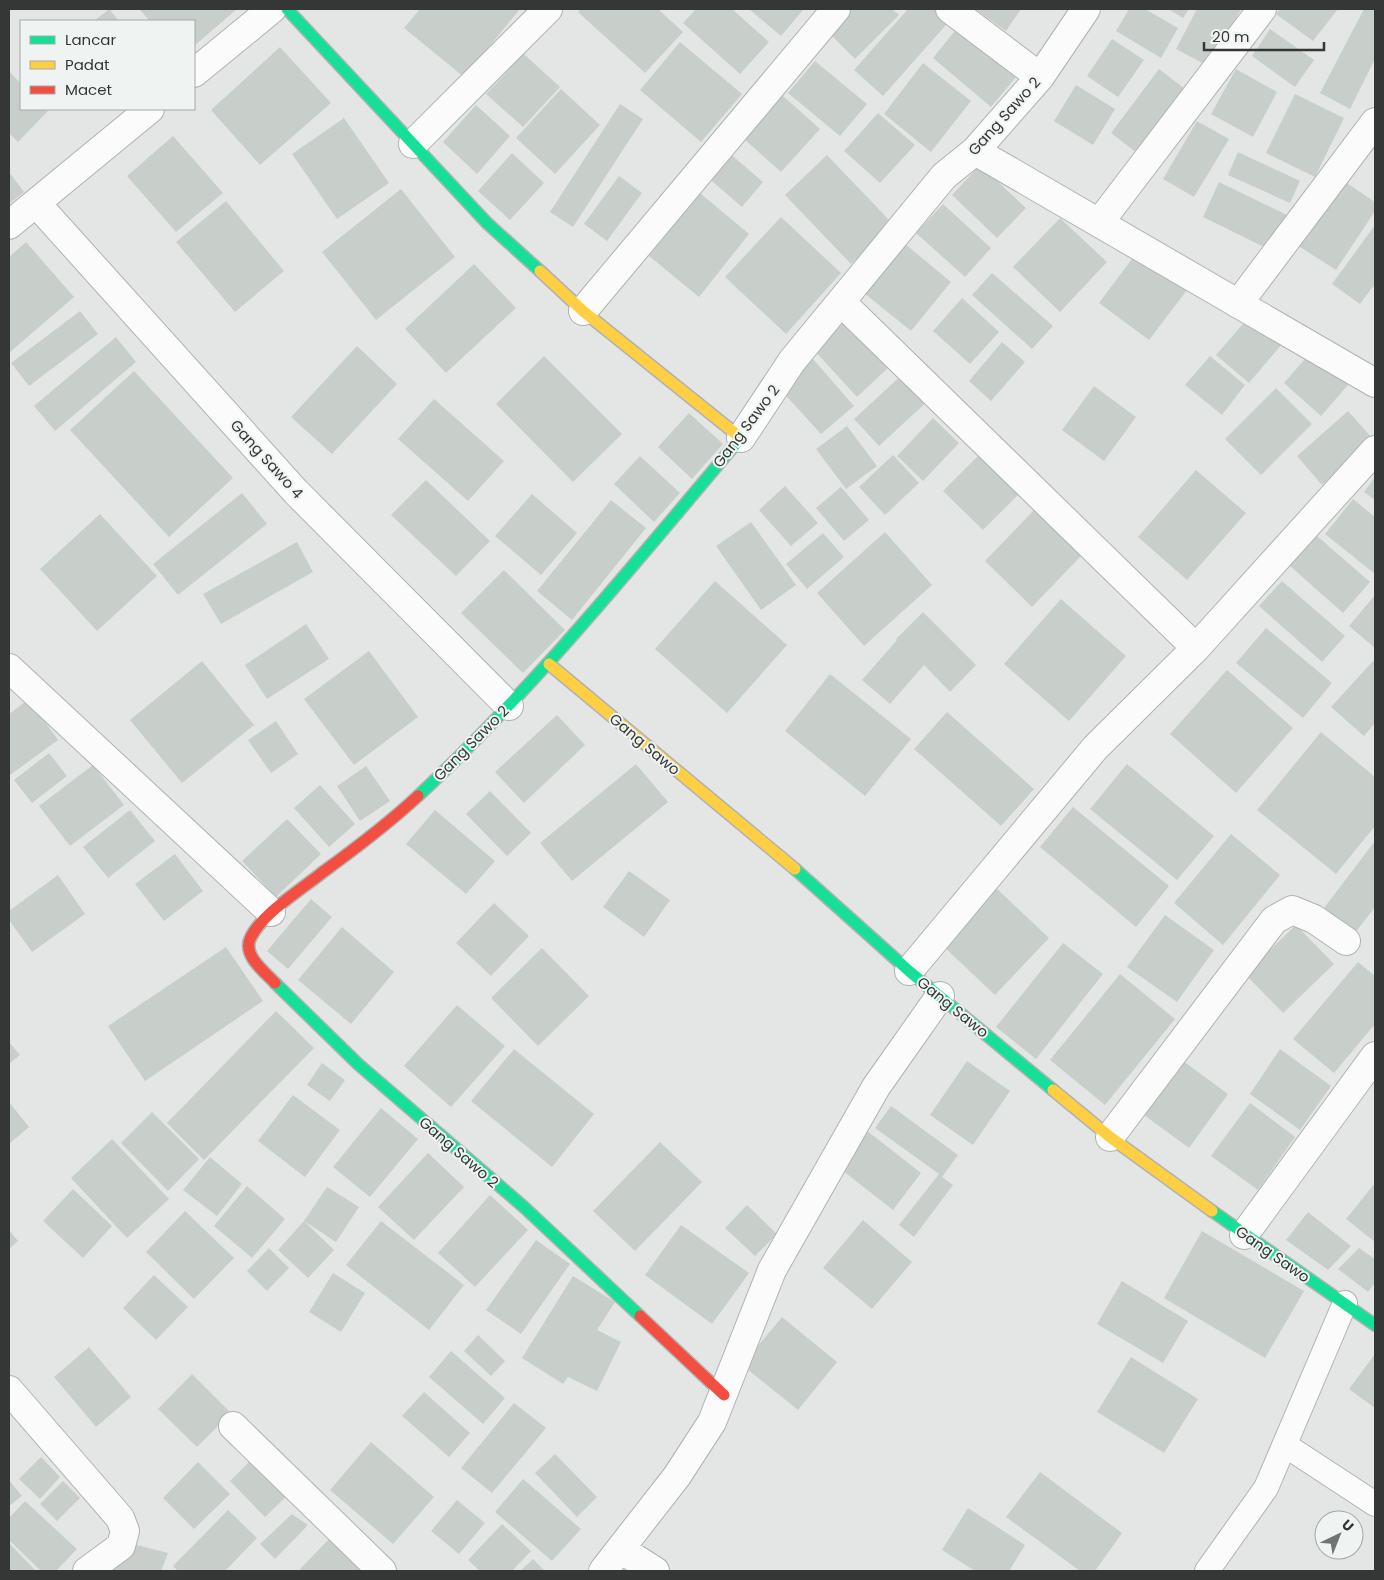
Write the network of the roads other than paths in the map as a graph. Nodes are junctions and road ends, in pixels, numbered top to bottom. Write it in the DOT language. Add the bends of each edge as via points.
graph roads {
  1 [pos="272,9"];
  2 [pos="287,9"];
  3 [pos="548,9"];
  4 [pos="836,9"];
  5 [pos="950,9"];
  6 [pos="1086,9"];
  7 [pos="1262,9"];
  8 [pos="195,72"];
  9 [pos="1040,77"];
  10 [pos="149,110"];
  11 [pos="1375,122"];
  12 [pos="413,144"];
  13 [pos="975,151"];
  14 [pos="36,203"];
  15 [pos="1099,223"];
  16 [pos="9,225"];
  17 [pos="841,302"];
  18 [pos="1238,304"];
  19 [pos="583,311"];
  20 [pos="1375,383"];
  21 [pos="741,438"];
  22 [pos="1375,450"];
  23 [pos="1196,648"];
  24 [pos="549,664"];
  25 [pos="9,668"];
  26 [pos="509,706"];
  27 [pos="271,912"];
  28 [pos="1346,941"];
  29 [pos="909,971"];
  30 [pos="940,996"];
  31 [pos="1375,1056"];
  32 [pos="1110,1137"];
  33 [pos="1244,1235"];
  34 [pos="1345,1303"];
  35 [pos="1375,1325"];
  36 [pos="724,1395"];
  37 [pos="13,1405"];
  38 [pos="233,1426"];
  39 [pos="1285,1445"];
  40 [pos="1375,1504"];
  41 [pos="622,1550"];
  42 [pos="86,1571"];
  43 [pos="382,1571"];
  44 [pos="604,1571"];
  45 [pos="655,1571"];
  46 [pos="1207,1571"];
  1 -- 8 [label="street"];
  2 -- 12 [label="street"];
  3 -- 12 [label="street"];
  4 -- 19 [label="street"];
  5 -- 9 [label="street"];
  6 -- 9 [label="street, Gang Sawo 2"];
  7 -- 15 [label="street"];
  9 -- 13 [label="street, Gang Sawo 2"];
  10 -- 14 [label="street"];
  11 -- 18 [label="street"];
  12 -- 19 [label="street" via="487,223"];
  13 -- 15 [label="street"];
  13 -- 17 [label="street, Gang Sawo 2" via="944,176"];
  14 -- 16 [label="street"];
  14 -- 26 [label="street, Gang Sawo 4" via="296,492"];
  15 -- 18 [label="street"];
  17 -- 21 [label="street, Gang Sawo 2" via="792,361"];
  17 -- 23 [label="street"];
  18 -- 20 [label="street"];
  19 -- 21 [label="street"];
  21 -- 24 [label="street, Gang Sawo 2"];
  22 -- 23 [label="street"];
  23 -- 29 [label="street" via="1095,748"];
  24 -- 26 [label="street, Gang Sawo 2"];
  24 -- 29 [label="street, Gang Sawo" via="790,864"];
  25 -- 27 [label="street"];
  26 -- 27 [label="street, Gang Sawo 2" via="392,820"];
  27 -- 36 [label="street, Gang Sawo 2" via="250,939 249,948 255,963 358,1064 524,1208"];
  28 -- 32 [label="street" via="1314,919 1292,910 1274,920"];
  29 -- 30 [label="street, Gang Sawo"];
  30 -- 32 [label="street, Gang Sawo"];
  30 -- 36 [label="street" via="876,1086 772,1270"];
  31 -- 33 [label="street"];
  32 -- 33 [label="street, Gang Sawo"];
  33 -- 34 [label="street, Gang Sawo"];
  34 -- 35 [label="street, Gang Sawo"];
  34 -- 39 [label="lane"];
  36 -- 41 [label="street" via="712,1422"];
  37 -- 42 [label="street" via="120,1518 125,1531 122,1546"];
  38 -- 43 [label="street"];
  39 -- 40 [label="lane"];
  39 -- 46 [label="lane" via="1266,1488"];
  41 -- 44 [label="street"];
  41 -- 45 [label="street"];
}
